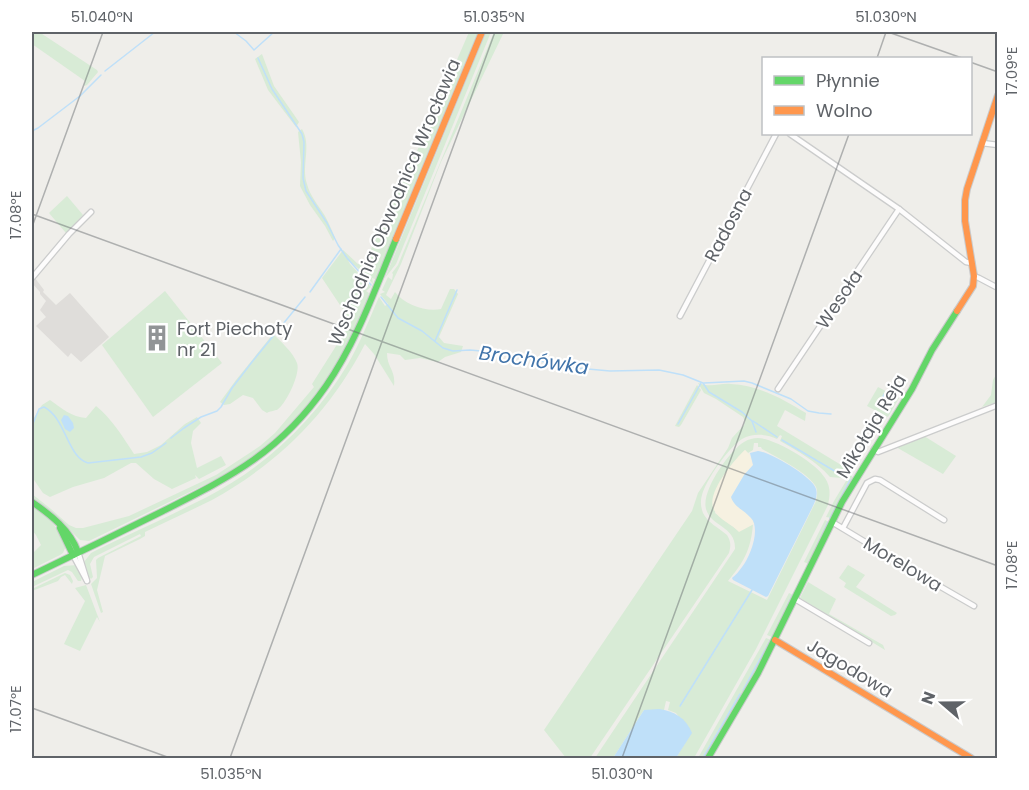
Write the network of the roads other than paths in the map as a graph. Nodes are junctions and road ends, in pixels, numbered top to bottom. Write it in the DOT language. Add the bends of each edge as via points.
graph roads {
  1 [pos="482,32"];
  2 [pos="998,95"];
  3 [pos="775,135"];
  4 [pos="791,135"];
  5 [pos="982,143"];
  6 [pos="998,145"];
  7 [pos="899,209"];
  8 [pos="91,212"];
  9 [pos="972,263"];
  10 [pos="974,276"];
  11 [pos="32,278"];
  12 [pos="998,288"];
  13 [pos="680,316"];
  14 [pos="778,389"];
  15 [pos="998,405"];
  16 [pos="874,449"];
  17 [pos="32,502"];
  18 [pos="944,520"];
  19 [pos="832,522"];
  20 [pos="843,528"];
  21 [pos="75,554"];
  22 [pos="32,575"];
  23 [pos="795,599"];
  24 [pos="974,606"];
  25 [pos="775,640"];
  26 [pos="868,643"];
  27 [pos="708,759"];
  28 [pos="971,759"];
  1 -- 21 [label="street, Wschodnia Obwodnica Wrocławia" via="355,336 334,375 307,411 254,461 219,483"];
  2 -- 5 [label="street"];
  3 -- 13 [label="street, Radosna"];
  4 -- 7 [label="street"];
  5 -- 6 [label="street"];
  5 -- 9 [label="street" via="964,203"];
  7 -- 9 [label="street"];
  7 -- 14 [label="street, Wesoła"];
  8 -- 11 [label="street"];
  9 -- 10 [label="street"];
  10 -- 12 [label="street"];
  10 -- 16 [label="street, Mikołaja Reja" via="971,290"];
  15 -- 16 [label="street" via="878,452"];
  16 -- 19 [label="street, Mikołaja Reja"];
  17 -- 21 [label="street" via="59,525"];
  18 -- 20 [label="street" via="875,479 867,483"];
  19 -- 20 [label="street, Morelowa"];
  19 -- 23 [label="street, Mikołaja Reja"];
  20 -- 24 [label="street, Morelowa"];
  21 -- 21 [label="street" via="87,581"];
  21 -- 22 [label="street, Wschodnia Obwodnica Wrocławia"];
  23 -- 25 [label="street, Mikołaja Reja"];
  23 -- 26 [label="street"];
  25 -- 27 [label="street, Mikołaja Reja"];
  25 -- 28 [label="street, Jagodowa"];
}
